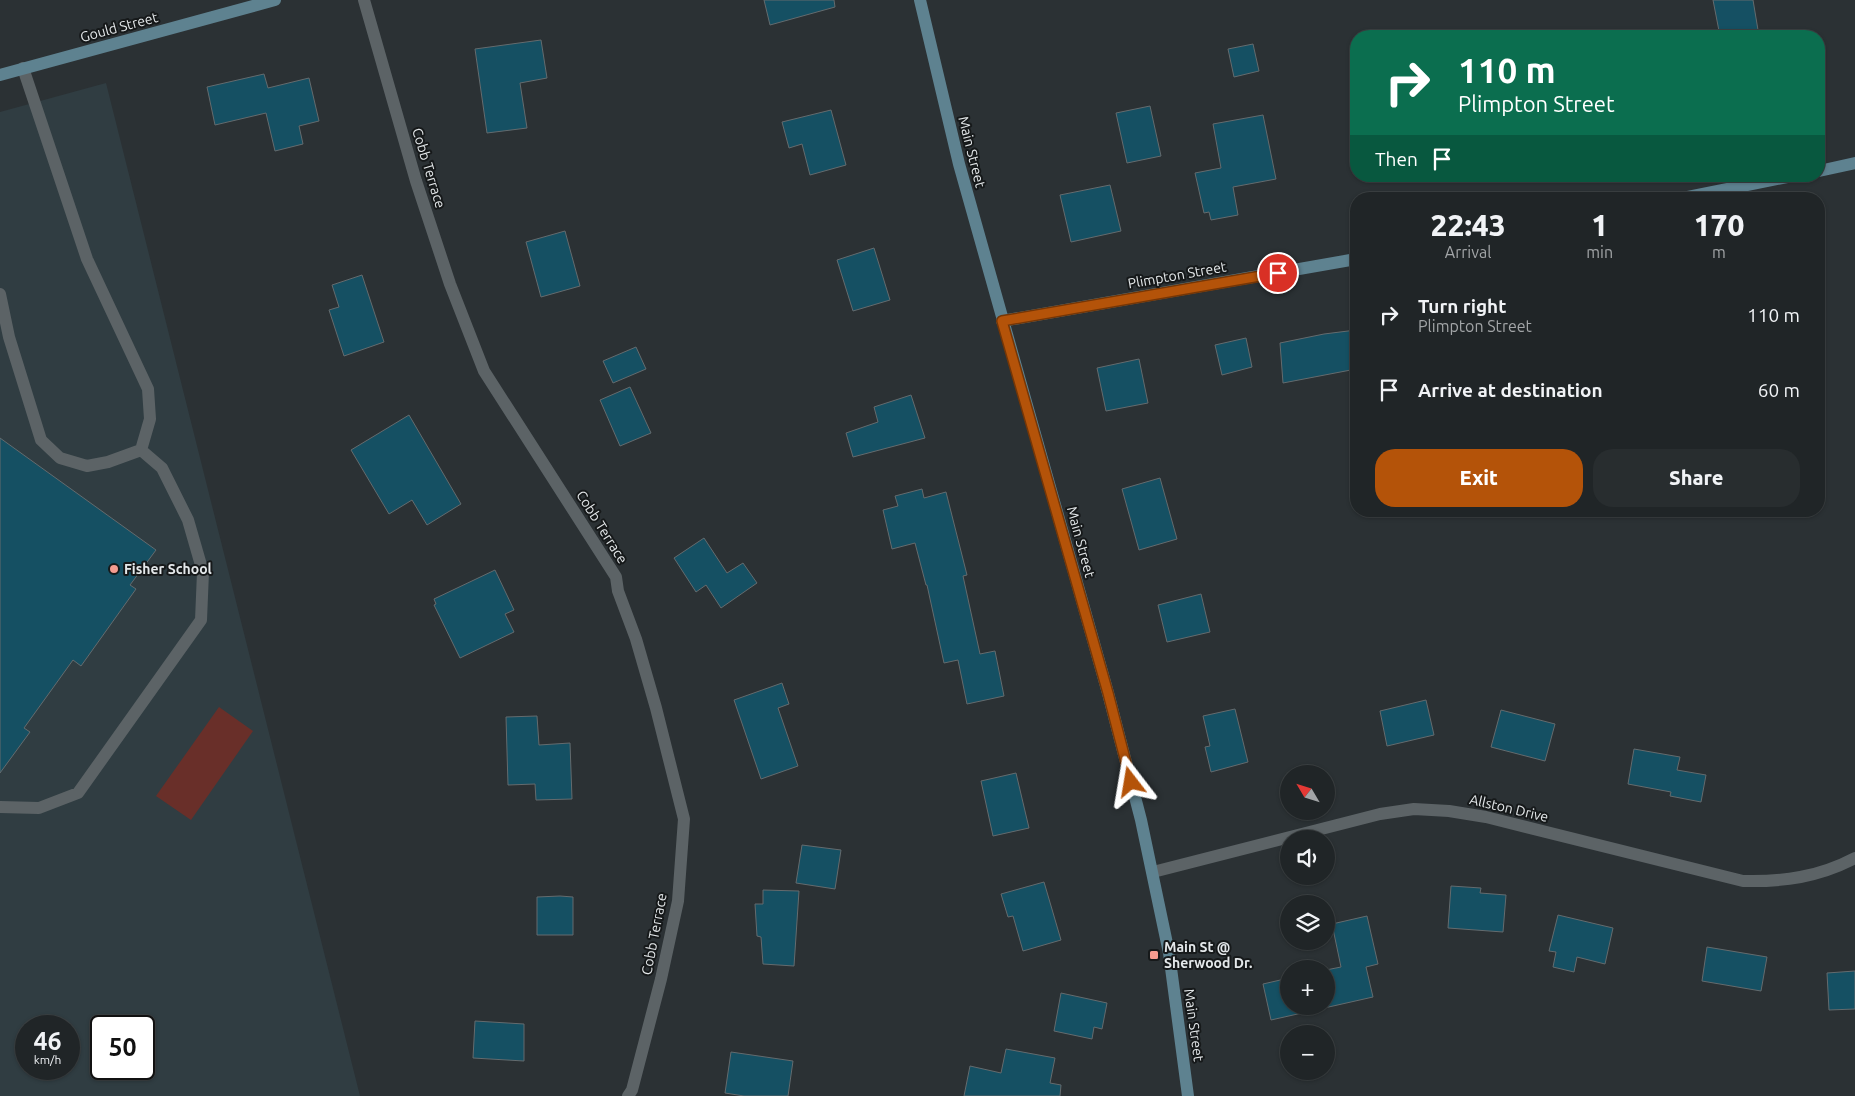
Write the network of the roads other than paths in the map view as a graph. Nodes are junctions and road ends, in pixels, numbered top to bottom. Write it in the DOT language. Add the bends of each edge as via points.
graph roads {
  1 [pos="275,0"];
  2 [pos="364,0"];
  3 [pos="920,0"];
  4 [pos="23,68"];
  5 [pos="0,75"];
  6 [pos="1855,163"];
  7 [pos="1825,170"];
  8 [pos="1762,182"];
  9 [pos="1713,192"];
  10 [pos="1350,260"];
  11 [pos="0,294"];
  12 [pos="1002,321"];
  13 [pos="5,337"];
  14 [pos="141,450"];
  15 [pos="0,807"];
  16 [pos="1855,858"];
  17 [pos="1153,872"];
  18 [pos="628,1096"];
  19 [pos="1188,1096"];
  1 -- 4 [label="main road, Gould Street"];
  2 -- 18 [label="street, Cobb Terrace" via="416,181 450,284 484,371 616,577 656,708 684,819 678,901 661,979"];
  3 -- 12 [label="main road, Main Street" via="959,164"];
  4 -- 5 [label="main road, Gould Street"];
  4 -- 14 [label="street" via="87,259 148,389 150,419"];
  6 -- 7 [label="main road"];
  8 -- 9 [label="main road"];
  10 -- 12 [label="main road, Plimpton Street"];
  11 -- 13 [label="street"];
  12 -- 17 [label="main road, Main Street" via="1108,693"];
  13 -- 14 [label="street" via="41,440 60,458 87,466"];
  14 -- 15 [label="street" via="162,468 188,520 203,572 201,620 78,793 39,808"];
  16 -- 17 [label="street, Allston Drive" via="1806,877 1773,882 1743,881 1486,817 1449,810 1414,809 1380,814"];
  17 -- 19 [label="main road, Main Street" via="1178,1008"];
}
